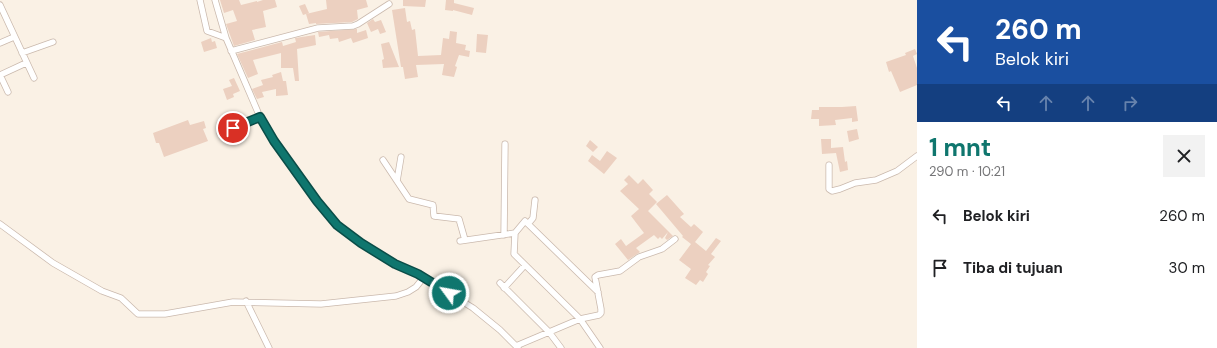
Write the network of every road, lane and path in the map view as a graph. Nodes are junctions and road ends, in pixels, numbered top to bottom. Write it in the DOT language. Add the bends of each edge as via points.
graph roads {
  1 [pos="200,0"];
  2 [pos="215,0"];
  3 [pos="389,4"];
  4 [pos="1,8"];
  5 [pos="14,37"];
  6 [pos="226,38"];
  7 [pos="53,42"];
  8 [pos="0,43"];
  9 [pos="231,51"];
  10 [pos="22,53"];
  11 [pos="26,62"];
  12 [pos="0,75"];
  13 [pos="34,78"];
  14 [pos="8,92"];
  15 [pos="260,117"];
  16 [pos="219,134"];
  17 [pos="505,144"];
  18 [pos="917,156"];
  19 [pos="400,157"];
  20 [pos="383,160"];
  21 [pos="829,165"];
  22 [pos="397,181"];
  23 [pos="535,200"];
  24 [pos="0,224"];
  25 [pos="528,224"];
  26 [pos="515,233"];
  27 [pos="504,235"];
  28 [pos="675,239"];
  29 [pos="525,265"];
  30 [pos="424,277"];
  31 [pos="500,283"];
  32 [pos="504,288"];
  33 [pos="598,292"];
  34 [pos="246,301"];
  35 [pos="580,319"];
  36 [pos="549,332"];
  37 [pos="517,347"];
  38 [pos="269,348"];
  39 [pos="562,348"];
  40 [pos="600,348"];
  1 -- 6 [label="street" via="208,31"];
  2 -- 6 [label="street"];
  3 -- 9 [label="street" via="353,26 318,28"];
  4 -- 5 [label="street"];
  5 -- 8 [label="street"];
  5 -- 10 [label="street"];
  6 -- 9 [label="street"];
  7 -- 10 [label="street"];
  9 -- 15 [label="street"];
  10 -- 11 [label="street"];
  11 -- 12 [label="street"];
  11 -- 13 [label="street"];
  12 -- 14 [label="street"];
  15 -- 16 [label="lane"];
  15 -- 30 [label="street" via="274,141 337,225 395,264"];
  17 -- 27 [label="street"];
  18 -- 21 [label="street" via="897,171 876,180 855,183 832,191 829,189"];
  19 -- 22 [label="street"];
  20 -- 22 [label="street"];
  22 -- 27 [label="street" via="409,199 433,205 434,216 459,219 462,241"];
  23 -- 25 [label="street" via="533,218"];
  24 -- 34 [label="street" via="53,263 102,291 121,298 138,314 165,314"];
  25 -- 26 [label="street" via="525,221"];
  25 -- 33 [label="street"];
  26 -- 27 [label="street"];
  26 -- 29 [label="street" via="514,254"];
  28 -- 33 [label="street" via="662,249 639,257 620,271 595,277"];
  29 -- 32 [label="street"];
  29 -- 35 [label="street"];
  30 -- 34 [label="street" via="416,287 396,296 321,304"];
  30 -- 37 [label="street" via="473,308"];
  31 -- 32 [label="street"];
  32 -- 36 [label="street"];
  33 -- 35 [label="street" via="601,313"];
  34 -- 38 [label="street"];
  35 -- 36 [label="street"];
  35 -- 40 [label="street"];
  36 -- 37 [label="street"];
  36 -- 39 [label="street"];
}
